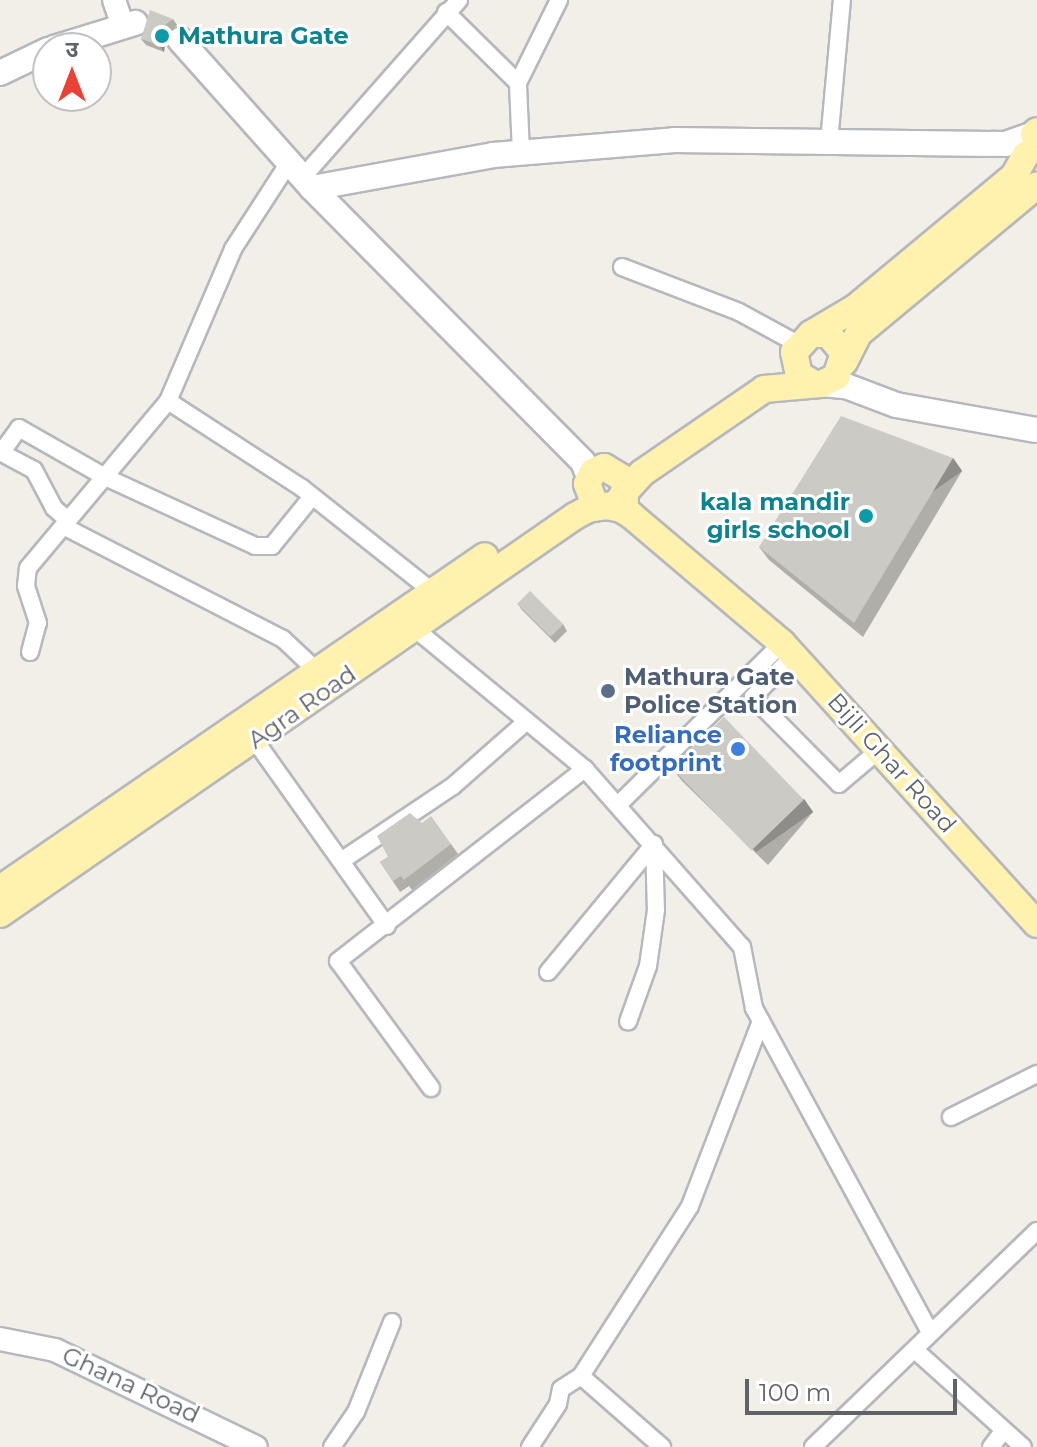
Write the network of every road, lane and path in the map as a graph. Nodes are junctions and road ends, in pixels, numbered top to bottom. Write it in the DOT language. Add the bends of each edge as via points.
graph roads {
  1 [pos="114,0"];
  2 [pos="459,0"];
  3 [pos="559,0"];
  4 [pos="842,0"];
  5 [pos="446,12"];
  6 [pos="129,24"];
  7 [pos="104,32"];
  8 [pos="180,40"];
  9 [pos="32,58"];
  10 [pos="0,73"];
  11 [pos="518,83"];
  12 [pos="829,142"];
  13 [pos="1029,144"];
  14 [pos="521,153"];
  15 [pos="302,175"];
  16 [pos="1037,185"];
  17 [pos="622,267"];
  18 [pos="804,339"];
  19 [pos="844,362"];
  20 [pos="817,384"];
  21 [pos="168,401"];
  22 [pos="957,413"];
  23 [pos="1037,430"];
  24 [pos="1,452"];
  25 [pos="596,468"];
  26 [pos="103,476"];
  27 [pos="310,499"];
  28 [pos="621,505"];
  29 [pos="66,523"];
  30 [pos="433,592"];
  31 [pos="414,628"];
  32 [pos="788,649"];
  33 [pos="30,652"];
  34 [pos="318,672"];
  35 [pos="527,721"];
  36 [pos="249,733"];
  37 [pos="879,750"];
  38 [pos="585,769"];
  39 [pos="619,804"];
  40 [pos="654,844"];
  41 [pos="341,861"];
  42 [pos="0,889"];
  43 [pos="0,914"];
  44 [pos="1037,924"];
  45 [pos="387,926"];
  46 [pos="548,972"];
  47 [pos="761,1021"];
  48 [pos="628,1022"];
  49 [pos="1037,1074"];
  50 [pos="431,1088"];
  51 [pos="951,1117"];
  52 [pos="1037,1231"];
  53 [pos="392,1322"];
  54 [pos="930,1332"];
  55 [pos="0,1339"];
  56 [pos="915,1350"];
  57 [pos="581,1376"];
  58 [pos="1004,1430"];
  59 [pos="256,1447"];
  60 [pos="332,1447"];
  61 [pos="530,1447"];
  62 [pos="662,1447"];
  63 [pos="813,1447"];
  64 [pos="991,1447"];
  65 [pos="1023,1447"];
  1 -- 6 [label="street"];
  2 -- 5 [label="street"];
  3 -- 11 [label="street"];
  4 -- 12 [label="street"];
  5 -- 11 [label="street"];
  5 -- 15 [label="street"];
  6 -- 7 [label="main road"];
  8 -- 15 [label="main road"];
  9 -- 10 [label="main road"];
  11 -- 14 [label="street"];
  12 -- 13 [label="main road"];
  12 -- 14 [label="main road" via="674,140"];
  13 -- 18 [label="main road, Agra Road" via="1023,166 1002,186 855,308"];
  14 -- 15 [label="main road"];
  15 -- 21 [label="street" via="233,249"];
  15 -- 25 [label="main road"];
  16 -- 19 [label="main road" via="859,333"];
  17 -- 18 [label="street"];
  18 -- 19 [label="main road" via="836,339"];
  18 -- 20 [label="main road" via="795,368"];
  18 -- 25 [label="main road, Agra Road" via="775,366 638,456"];
  19 -- 20 [label="main road" via="836,377"];
  19 -- 22 [label="main road, Agra Road" via="865,378"];
  20 -- 22 [label="main road, Agra Road" via="846,386 896,405"];
  20 -- 28 [label="main road, Agra Road" via="764,389 642,473"];
  21 -- 26 [label="street"];
  21 -- 27 [label="street" via="302,488"];
  22 -- 23 [label="main road, Agra Road"];
  24 -- 26 [label="street" via="19,428"];
  24 -- 29 [label="street" via="34,470"];
  25 -- 28 [label="main road, Bijli Ghar Road" via="590,497"];
  25 -- 30 [label="main road, Agra Road" via="563,502"];
  26 -- 27 [label="street" via="255,546 272,546"];
  26 -- 29 [label="street"];
  27 -- 30 [label="street"];
  28 -- 31 [label="main road, Agra Road" via="575,516"];
  28 -- 32 [label="main road, Bijli Ghar Road"];
  29 -- 33 [label="street" via="28,568 26,586 38,623"];
  29 -- 34 [label="street" via="283,639"];
  30 -- 34 [label="main road, Agra Road"];
  31 -- 35 [label="street"];
  31 -- 36 [label="main road, Agra Road"];
  32 -- 37 [label="main road, Bijli Ghar Road"];
  32 -- 37 [label="street" via="753,697 839,784"];
  32 -- 39 [label="street"];
  34 -- 36 [label="main road, Agra Road"];
  35 -- 38 [label="street"];
  35 -- 41 [label="street" via="453,786"];
  36 -- 41 [label="street"];
  36 -- 42 [label="main road, Agra Road"];
  36 -- 43 [label="main road, Agra Road"];
  37 -- 44 [label="main road, Bijli Ghar Road"];
  38 -- 39 [label="street"];
  38 -- 45 [label="street"];
  39 -- 40 [label="street"];
  40 -- 46 [label="street"];
  40 -- 47 [label="street" via="742,947"];
  40 -- 48 [label="street" via="656,910 648,966"];
  41 -- 45 [label="street"];
  45 -- 50 [label="street" via="338,961"];
  47 -- 54 [label="street"];
  47 -- 57 [label="street" via="690,1206"];
  49 -- 51 [label="street"];
  52 -- 54 [label="street"];
  53 -- 60 [label="street" via="356,1412"];
  54 -- 56 [label="street"];
  55 -- 59 [label="street, Ghana Road" via="55,1350"];
  56 -- 58 [label="street"];
  56 -- 63 [label="street"];
  57 -- 61 [label="street" via="561,1389 558,1404"];
  57 -- 62 [label="street"];
  58 -- 64 [label="street"];
  58 -- 65 [label="street"];
}
